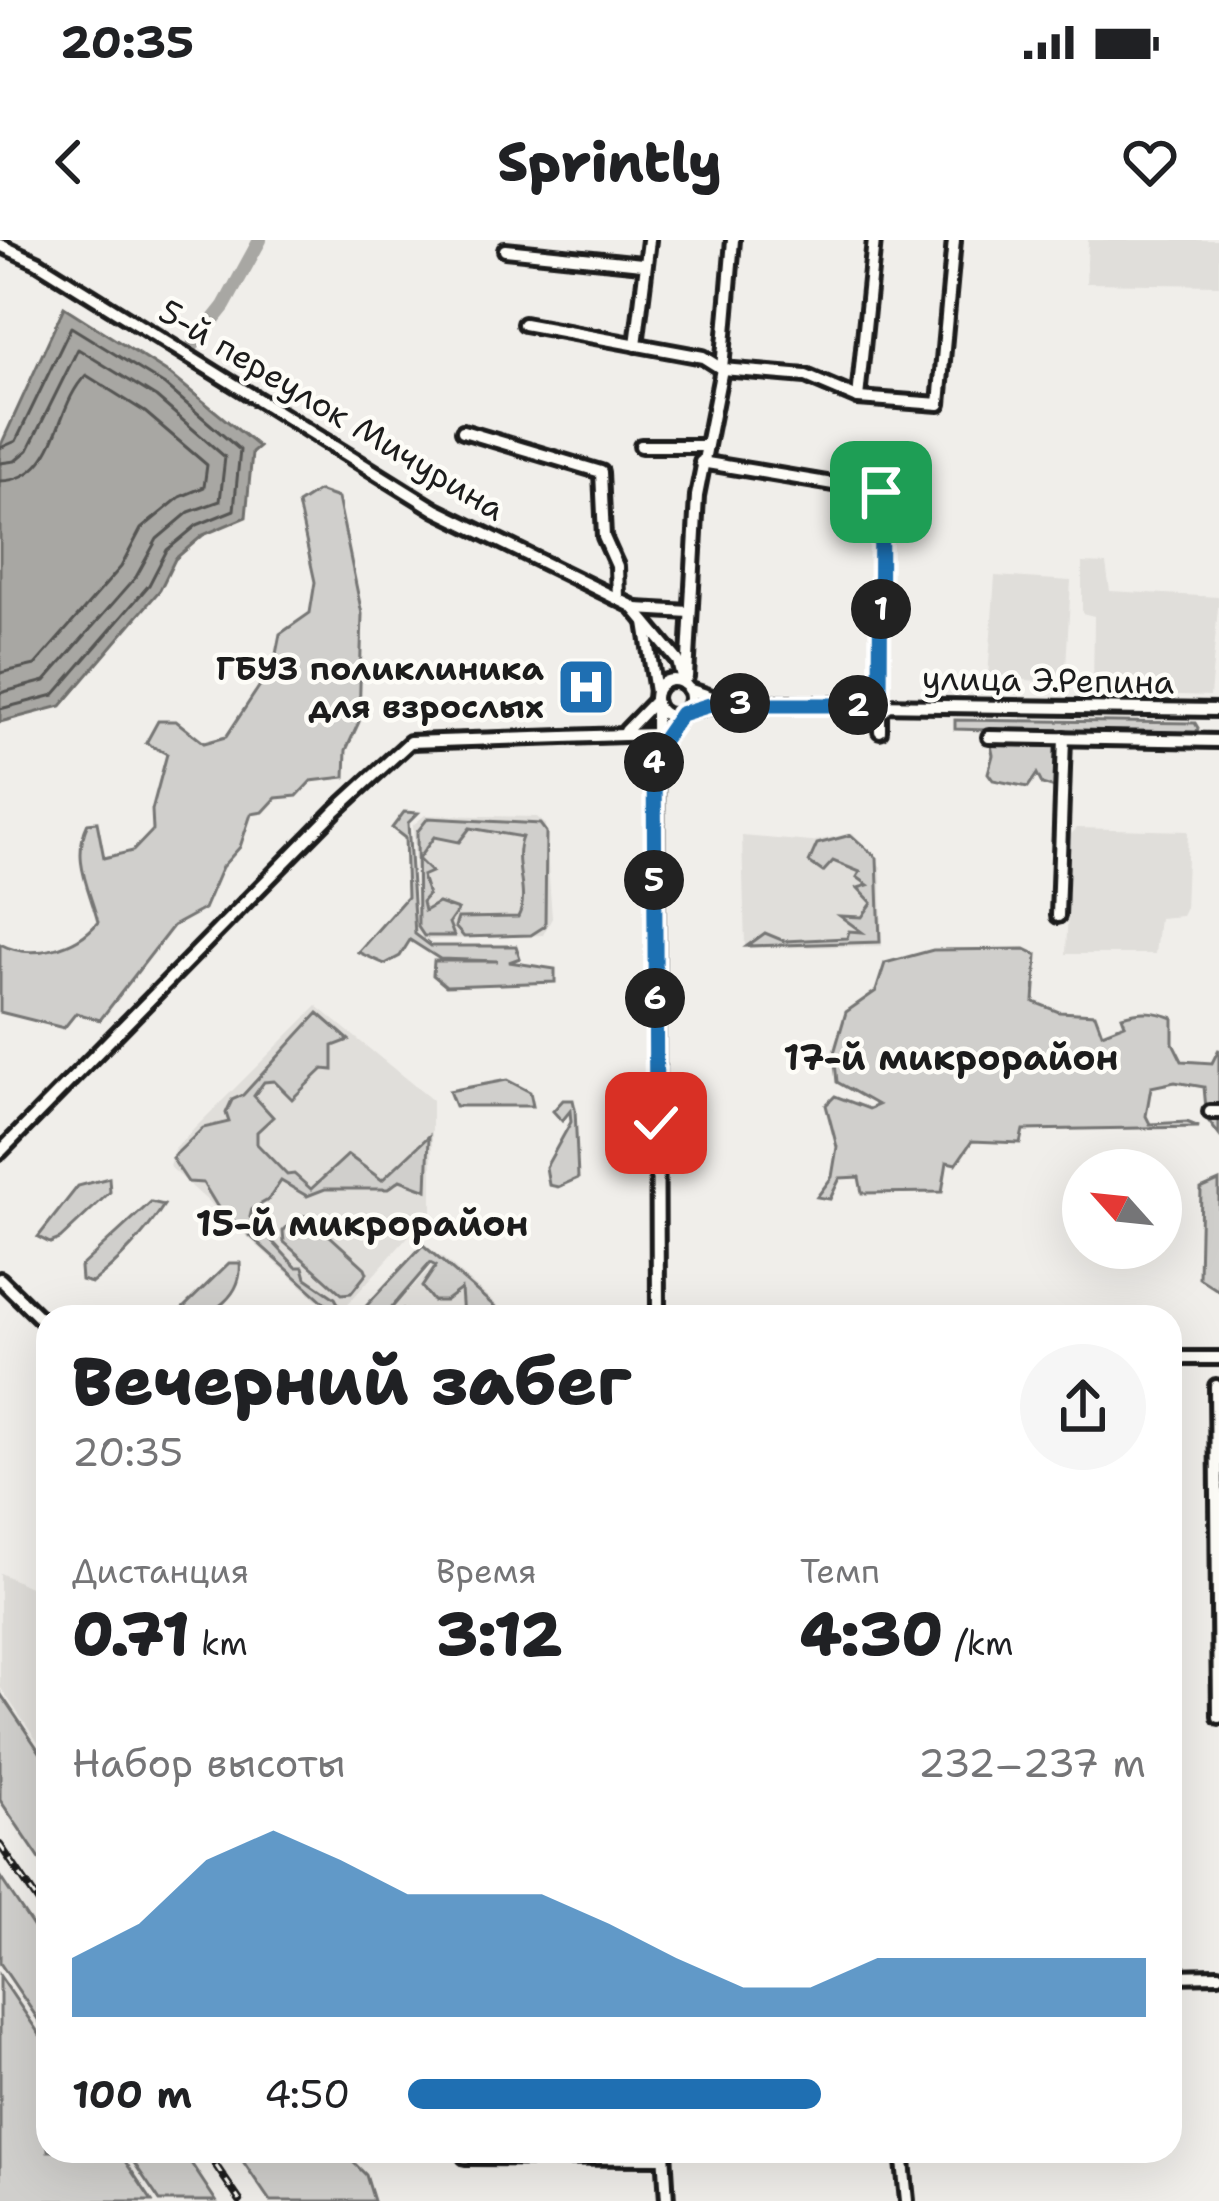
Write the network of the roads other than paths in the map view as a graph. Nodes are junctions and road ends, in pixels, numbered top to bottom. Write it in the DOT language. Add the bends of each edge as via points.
graph roads {
  1 [pos="649,240"];
  2 [pos="733,240"];
  3 [pos="874,240"];
  4 [pos="954,240"];
  5 [pos="0,244"];
  6 [pos="506,250"];
  7 [pos="642,264"];
  8 [pos="524,324"];
  9 [pos="636,345"];
  10 [pos="722,369"];
  11 [pos="857,398"];
  12 [pos="463,431"];
  13 [pos="641,446"];
  14 [pos="704,446"];
  15 [pos="701,462"];
  16 [pos="618,598"];
  17 [pos="638,612"];
  18 [pos="690,612"];
  19 [pos="686,686"];
  20 [pos="656,699"];
  21 [pos="733,703"];
  22 [pos="880,705"];
  23 [pos="1219,710"];
  24 [pos="683,713"];
  25 [pos="880,731"];
  26 [pos="615,734"];
  27 [pos="655,734"];
  28 [pos="989,737"];
  29 [pos="1064,738"];
  30 [pos="1219,741"];
  31 [pos="654,753"];
  32 [pos="1058,916"];
  33 [pos="0,1152"];
  34 [pos="0,1279"];
  35 [pos="658,1305"];
  36 [pos="36,1314"];
  37 [pos="1182,1358"];
  38 [pos="1219,1358"];
  39 [pos="1216,1386"];
  40 [pos="1217,1648"];
  41 [pos="1219,1717"];
  42 [pos="1219,1975"];
  43 [pos="1182,1976"];
  44 [pos="665,2163"];
  45 [pos="903,2163"];
  46 [pos="667,2201"];
  47 [pos="907,2201"];
  1 -- 7 [label="street"];
  2 -- 10 [label="street"];
  3 -- 11 [label="street"];
  4 -- 11 [label="street" via="939,404"];
  5 -- 16 [label="street, 5-й переулок Мичурина" via="436,510"];
  6 -- 7 [label="street"];
  7 -- 9 [label="street"];
  8 -- 9 [label="street"];
  9 -- 10 [label="street" via="703,357"];
  10 -- 11 [label="street" via="806,376"];
  10 -- 14 [label="street"];
  12 -- 16 [label="street" via="601,472"];
  13 -- 14 [label="street"];
  14 -- 15 [label="street"];
  15 -- 18 [label="street"];
  15 -- 22 [label="street" via="881,492"];
  16 -- 17 [label="street, 5-й переулок Мичурина"];
  17 -- 18 [label="street"];
  17 -- 19 [label="street, 5-й переулок Мичурина" via="678,661"];
  17 -- 20 [label="street" via="650,633"];
  18 -- 19 [label="street"];
  19 -- 20 [label="street" via="665,683"];
  19 -- 21 [label="street, улица Э.Репина"];
  19 -- 24 [label="street"];
  20 -- 24 [label="street" via="668,716"];
  20 -- 26 [label="street" via="634,726"];
  20 -- 27 [label="street"];
  21 -- 22 [label="street, улица Э.Репина"];
  21 -- 24 [label="street, улица Э.Репина"];
  22 -- 23 [label="street, улица Э.Репина"];
  22 -- 25 [label="street"];
  24 -- 31 [label="street"];
  26 -- 27 [label="street"];
  26 -- 33 [label="street" via="410,742"];
  27 -- 31 [label="street"];
  28 -- 29 [label="street"];
  29 -- 30 [label="street"];
  29 -- 32 [label="street"];
  31 -- 35 [label="street"];
  34 -- 36 [label="street"];
  37 -- 38 [label="street"];
  39 -- 40 [label="street"];
  40 -- 41 [label="street"];
  42 -- 43 [label="street"];
  44 -- 46 [label="street"];
  45 -- 47 [label="street"];
}
